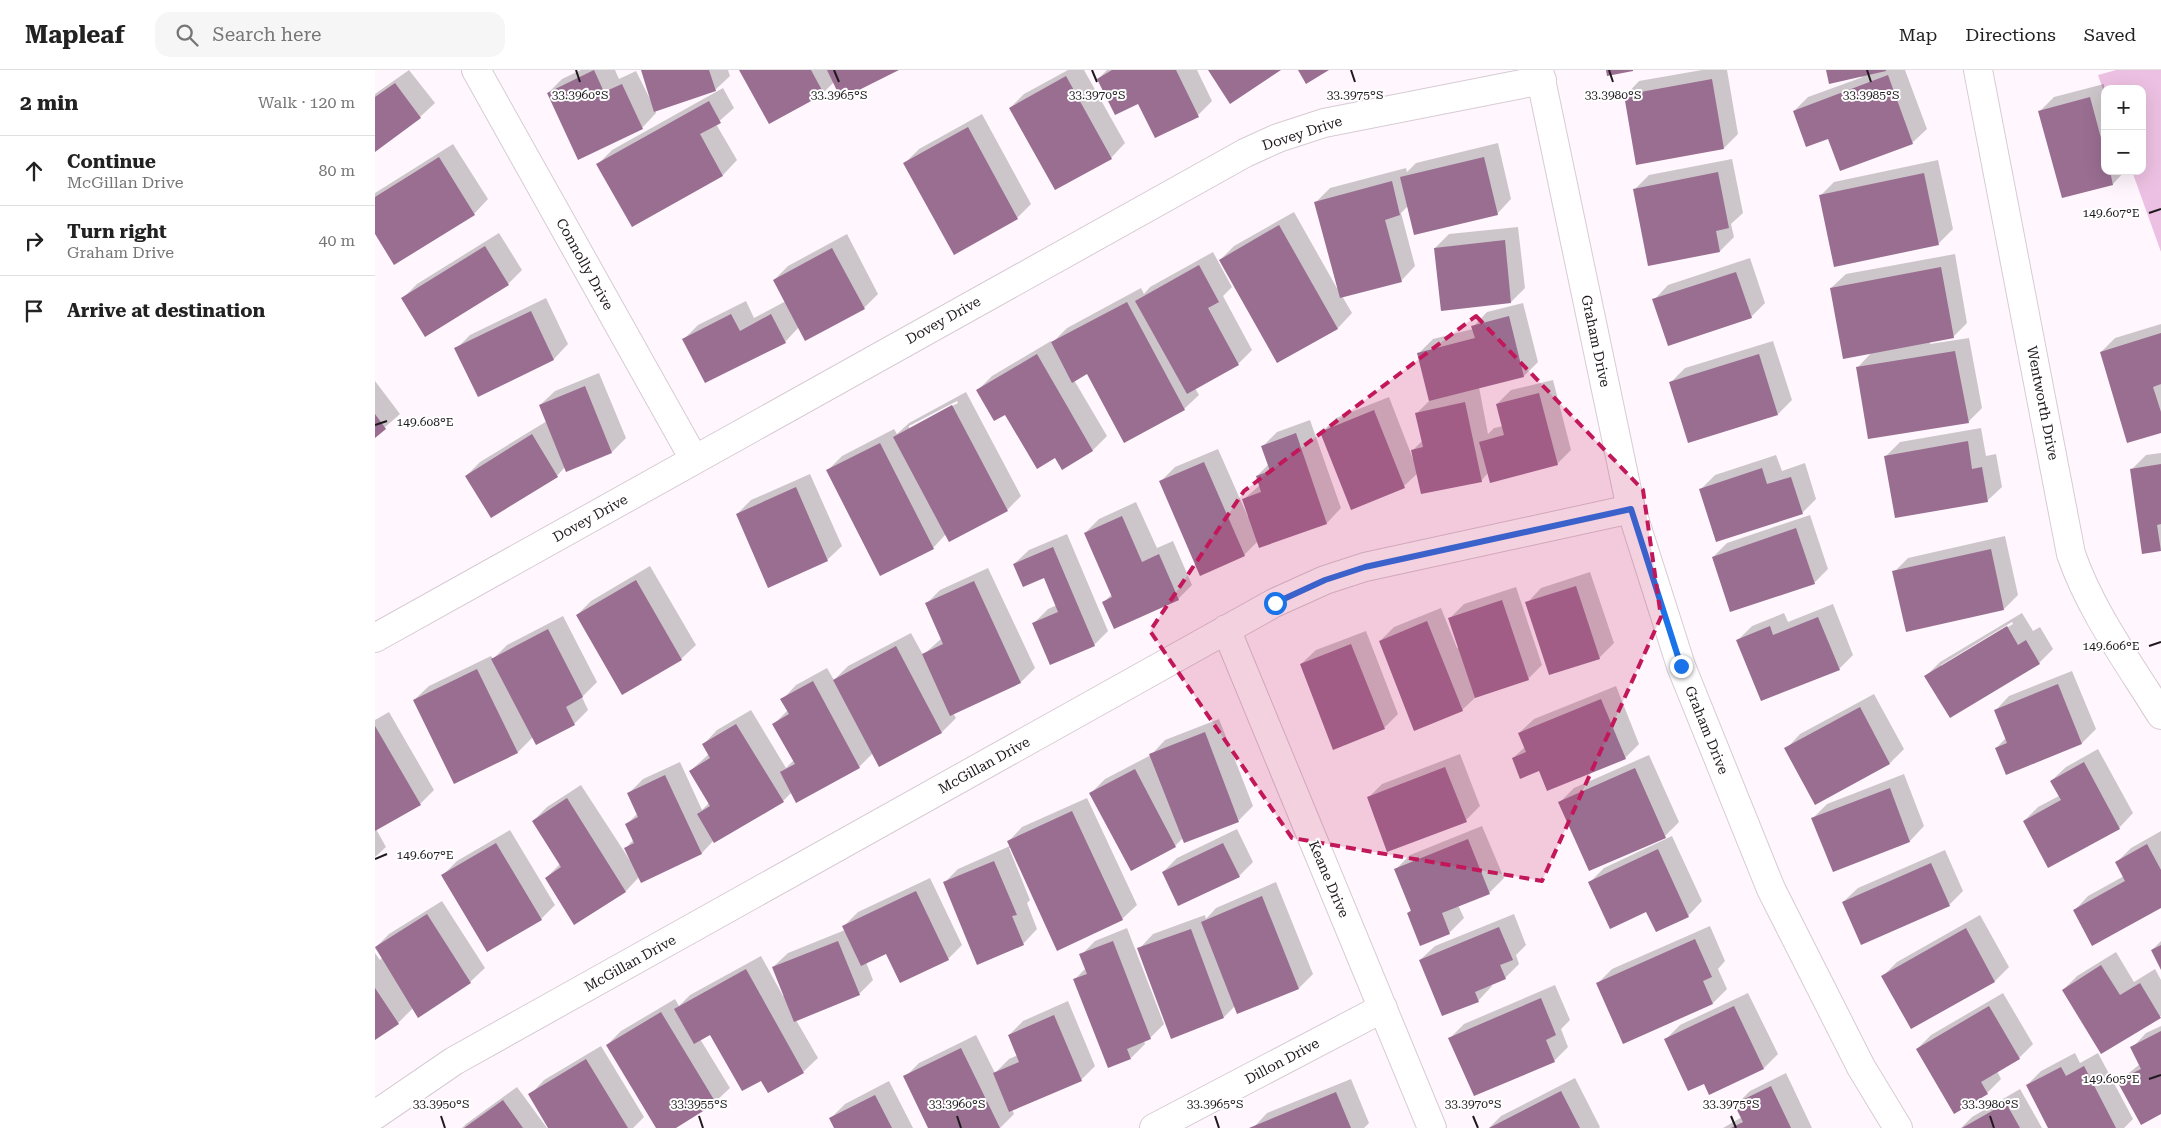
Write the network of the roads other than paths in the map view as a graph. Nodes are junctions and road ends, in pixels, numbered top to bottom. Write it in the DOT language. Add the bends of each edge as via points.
graph roads {
  1 [pos="476,70"];
  2 [pos="1978,70"];
  3 [pos="1541,75"];
  4 [pos="694,459"];
  5 [pos="1631,509"];
  6 [pos="1226,630"];
  7 [pos="375,638"];
  8 [pos="2161,715"];
  9 [pos="1383,1008"];
  10 [pos="375,1115"];
  11 [pos="1154,1128"];
  12 [pos="1431,1128"];
  13 [pos="1898,1128"];
  1 -- 4 [label="street, Connolly Drive"];
  2 -- 8 [label="street, Wentworth Drive" via="2071,554 2092,604"];
  3 -- 4 [label="street, Dovey Drive" via="1324,123 1278,138 1245,153"];
  3 -- 5 [label="street, Graham Drive"];
  4 -- 7 [label="street, Dovey Drive"];
  5 -- 6 [label="street, McGillan Drive" via="1365,567 1325,580"];
  5 -- 13 [label="street, Graham Drive" via="1681,666 1771,889 1861,1067"];
  6 -- 9 [label="street, Keane Drive"];
  6 -- 10 [label="street, McGillan Drive" via="455,1061"];
  9 -- 11 [label="street, Dillon Drive"];
  9 -- 12 [label="street, Keane Drive"];
}
